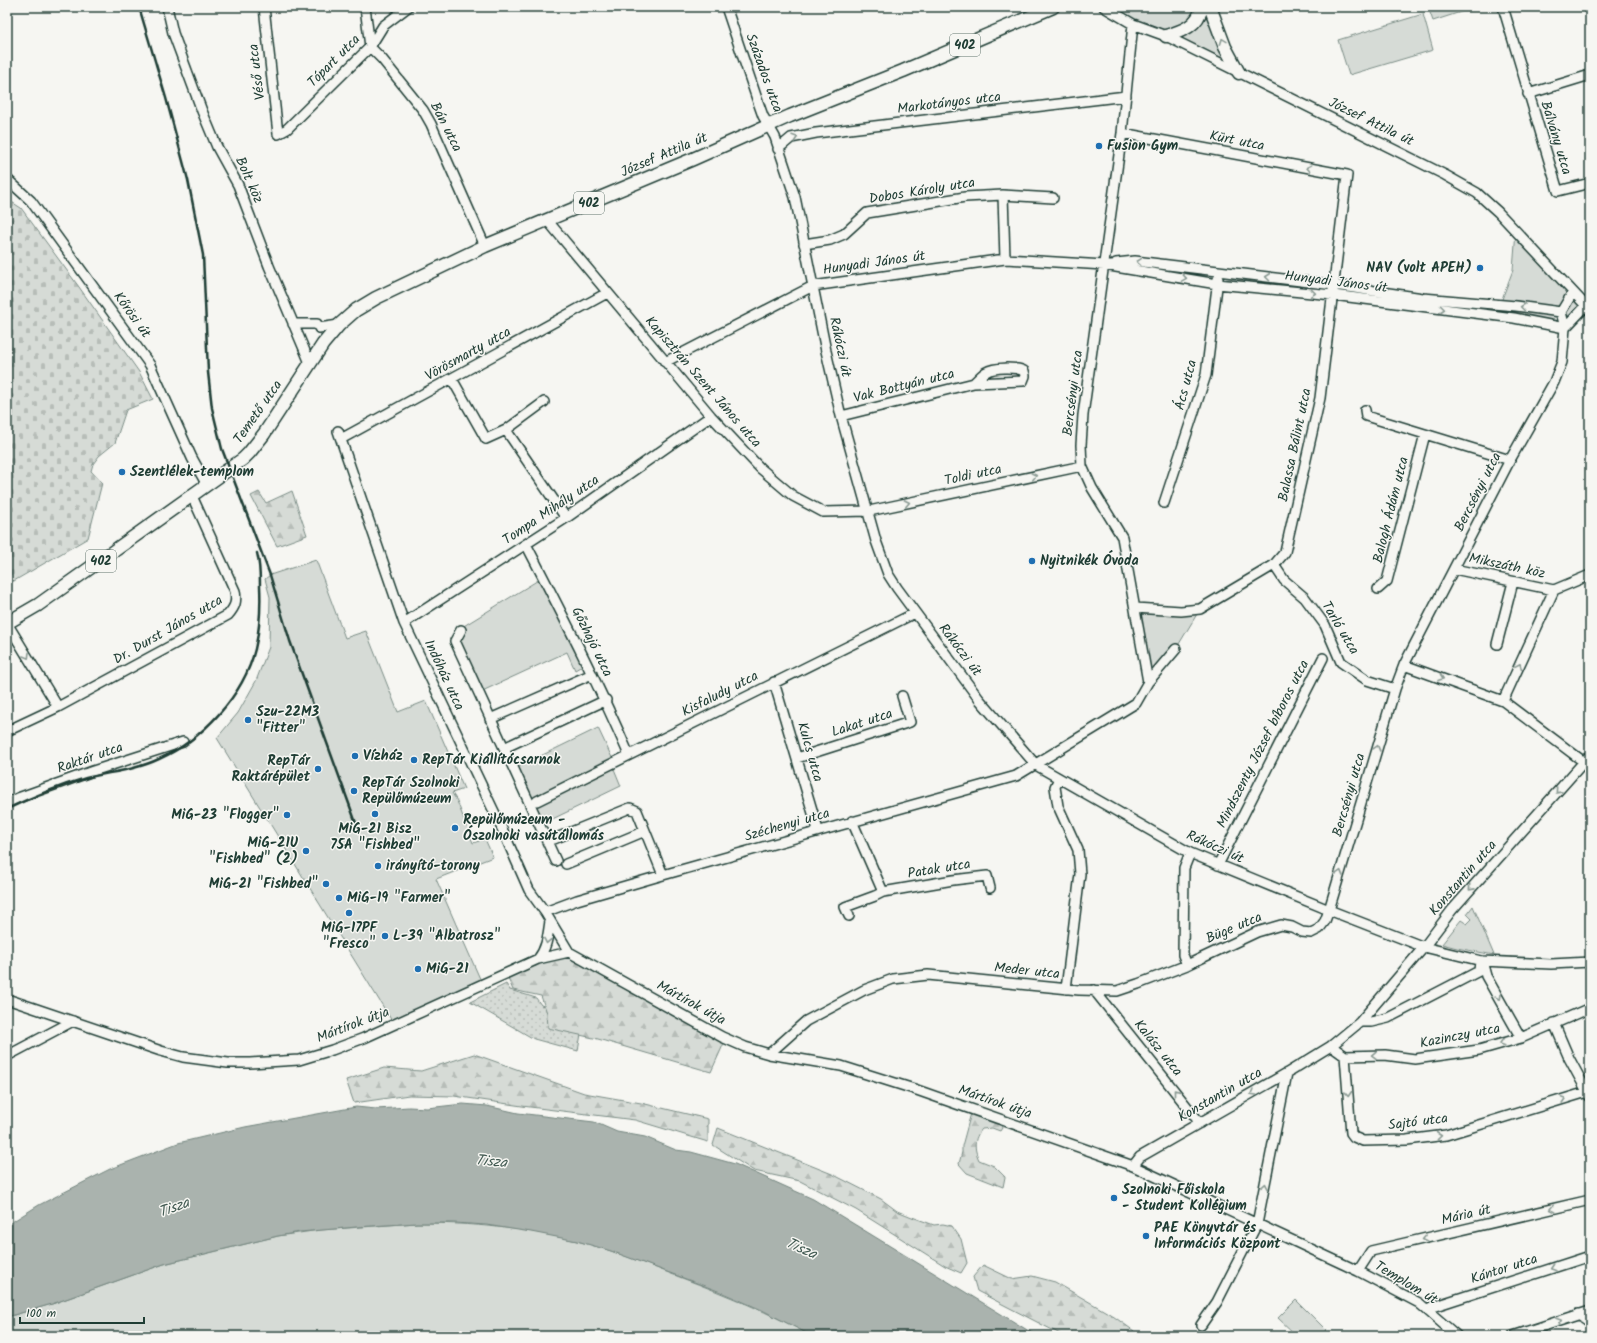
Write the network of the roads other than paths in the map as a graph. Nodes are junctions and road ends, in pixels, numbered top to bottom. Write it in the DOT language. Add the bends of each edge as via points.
graph roads {
  1 [pos="166,7"];
  2 [pos="264,7"];
  3 [pos="365,7"];
  4 [pos="408,7"];
  5 [pos="726,7"];
  6 [pos="1051,7"];
  7 [pos="1104,7"];
  8 [pos="1202,7"];
  9 [pos="1211,7"];
  10 [pos="1503,7"];
  11 [pos="1133,24"];
  12 [pos="1166,36"];
  13 [pos="370,47"];
  14 [pos="1239,72"];
  15 [pos="1590,75"];
  16 [pos="1528,94"];
  17 [pos="1126,96"];
  18 [pos="769,126"];
  19 [pos="1122,133"];
  20 [pos="278,134"];
  21 [pos="778,149"];
  22 [pos="1347,175"];
  23 [pos="7,179"];
  24 [pos="1590,183"];
  25 [pos="1003,195"];
  26 [pos="1053,198"];
  27 [pos="547,220"];
  28 [pos="804,244"];
  29 [pos="485,246"];
  30 [pos="1005,259"];
  31 [pos="1104,265"];
  32 [pos="1219,272"];
  33 [pos="1217,284"];
  34 [pos="1334,285"];
  35 [pos="813,286"];
  36 [pos="1573,292"];
  37 [pos="607,293"];
  38 [pos="1333,296"];
  39 [pos="1588,308"];
  40 [pos="1561,312"];
  41 [pos="293,324"];
  42 [pos="339,325"];
  43 [pos="1565,328"];
  44 [pos="665,362"];
  45 [pos="310,363"];
  46 [pos="452,379"];
  47 [pos="974,383"];
  48 [pos="544,402"];
  49 [pos="1365,410"];
  50 [pos="711,416"];
  51 [pos="841,416"];
  52 [pos="506,430"];
  53 [pos="1425,434"];
  54 [pos="340,435"];
  55 [pos="1510,460"];
  56 [pos="1082,466"];
  57 [pos="207,485"];
  58 [pos="192,496"];
  59 [pos="1164,502"];
  60 [pos="869,512"];
  61 [pos="566,518"];
  62 [pos="526,544"];
  63 [pos="1274,565"];
  64 [pos="1454,569"];
  65 [pos="1590,575"];
  66 [pos="1513,582"];
  67 [pos="1378,589"];
  68 [pos="1554,590"];
  69 [pos="1135,608"];
  70 [pos="915,613"];
  71 [pos="7,623"];
  72 [pos="404,623"];
  73 [pos="461,630"];
  74 [pos="1497,644"];
  75 [pos="1176,650"];
  76 [pos="1322,658"];
  77 [pos="1404,665"];
  78 [pos="592,674"];
  79 [pos="774,682"];
  80 [pos="1148,682"];
  81 [pos="1394,689"];
  82 [pos="902,696"];
  83 [pos="606,700"];
  84 [pos="1503,701"];
  85 [pos="58,707"];
  86 [pos="490,719"];
  87 [pos="7,731"];
  88 [pos="183,742"];
  89 [pos="504,748"];
  90 [pos="629,755"];
  91 [pos="797,758"];
  92 [pos="1587,759"];
  93 [pos="1036,765"];
  94 [pos="1058,778"];
  95 [pos="537,801"];
  96 [pos="7,803"];
  97 [pos="852,821"];
  98 [pos="818,830"];
  99 [pos="645,831"];
  100 [pos="554,840"];
  101 [pos="1190,853"];
  102 [pos="556,861"];
  103 [pos="566,864"];
  104 [pos="1218,865"];
  105 [pos="663,875"];
  106 [pos="990,888"];
  107 [pos="883,892"];
  108 [pos="1329,910"];
  109 [pos="545,912"];
  110 [pos="849,916"];
  111 [pos="550,921"];
  112 [pos="1424,947"];
  113 [pos="569,952"];
  114 [pos="538,959"];
  115 [pos="1481,961"];
  116 [pos="1590,962"];
  117 [pos="1187,965"];
  118 [pos="1066,989"];
  119 [pos="1094,990"];
  120 [pos="7,999"];
  121 [pos="1590,1008"];
  122 [pos="73,1021"];
  123 [pos="1360,1022"];
  124 [pos="1554,1023"];
  125 [pos="1522,1038"];
  126 [pos="1331,1046"];
  127 [pos="769,1054"];
  128 [pos="7,1056"];
  129 [pos="1345,1056"];
  130 [pos="1287,1073"];
  131 [pos="1588,1095"];
  132 [pos="1200,1123"];
  133 [pos="1133,1166"];
  134 [pos="1590,1200"];
  135 [pos="1257,1224"];
  136 [pos="1590,1256"];
  137 [pos="1358,1271"];
  138 [pos="1426,1309"];
  139 [pos="1590,1311"];
  140 [pos="1579,1314"];
  141 [pos="1590,1322"];
  142 [pos="1201,1325"];
  143 [pos="1457,1336"];
  144 [pos="1513,1336"];
  1 -- 41 [label="street, Bolt köz" via="202,111 217,147 238,185"];
  2 -- 20 [label="street, Véső utca"];
  3 -- 13 [label="street"];
  4 -- 13 [label="street, Tópart utca" via="383,26"];
  5 -- 18 [label="street, Százados utca" via="757,99"];
  6 -- 18 [label="main road, József Attila út / 402"];
  7 -- 11 [label="street, József Attila út"];
  8 -- 12 [label="main road" via="1201,15 1195,22 1186,29"];
  14 -- 9 [label="main road, one-way" via="1225,47"];
  10 -- 16 [label="street, Bálvány utca"];
  11 -- 12 [label="street, József Attila út"];
  11 -- 17 [label="street, Bercsényi utca"];
  12 -- 14 [label="street, József Attila út"];
  13 -- 20 [label="street, Tópart utca" via="287,129"];
  13 -- 29 [label="street, Bán utca" via="423,110"];
  14 -- 36 [label="street, József Attila út" via="1446,175 1476,193 1498,212"];
  15 -- 16 [label="street, Bálvány utca"];
  16 -- 24 [label="street, Bálvány utca" via="1558,191"];
  17 -- 19 [label="street, Bercsényi utca"];
  21 -- 17 [label="street, Markotányos utca, one-way" via="791,138 816,133"];
  18 -- 21 [label="street, Rákóczi út"];
  18 -- 27 [label="main road, József Attila út / 402"];
  22 -- 19 [label="street, Kürt utca, one-way"];
  19 -- 31 [label="street, Bercsényi utca"];
  21 -- 28 [label="street, Rákóczi út" via="795,197"];
  22 -- 34 [label="street, Balassa Bálint utca"];
  23 -- 57 [label="street, Kőrösi út" via="32,201 150,365"];
  25 -- 26 [label="street, Dobos Károly utca"];
  25 -- 28 [label="street, Dobos Károly utca" via="965,197 867,213 844,234 830,240"];
  25 -- 30 [label="street"];
  27 -- 29 [label="main road, József Attila út / 402"];
  27 -- 37 [label="street, Kapisztrán Szent János utca"];
  28 -- 35 [label="street, Rákóczi út"];
  29 -- 42 [label="main road, József Attila út / 402" via="376,298 356,310"];
  30 -- 31 [label="street, Hunyadi János út"];
  30 -- 35 [label="street, Hunyadi János út"];
  32 -- 31 [label="street, Hunyadi János út, one-way" via="1135,261"];
  31 -- 33 [label="street, Hunyadi János út, one-way"];
  31 -- 56 [label="street, Bercsényi utca" via="1083,415"];
  32 -- 33 [label="street, Ács utca"];
  34 -- 32 [label="street, Hunyadi János út, one-way"];
  33 -- 38 [label="street, Hunyadi János út, one-way"];
  33 -- 59 [label="street, Ács utca" via="1206,375"];
  34 -- 38 [label="street, Balassa Bálint utca"];
  40 -- 34 [label="street, Hunyadi János út, one-way" via="1423,298"];
  35 -- 44 [label="street, Hunyadi János út"];
  35 -- 51 [label="street, Rákóczi út"];
  36 -- 39 [label="street, József Attila út"];
  36 -- 40 [label="street"];
  37 -- 44 [label="street, Kapisztrán Szent János utca"];
  37 -- 46 [label="street, Vörösmarty utca"];
  38 -- 43 [label="street, Hunyadi János út, one-way" via="1514,318"];
  38 -- 63 [label="street, Balassa Bálint utca" via="1320,398 1284,552"];
  39 -- 43 [label="street"];
  40 -- 43 [label="street, Bercsényi utca"];
  41 -- 42 [label="street" via="317,324 320,328"];
  41 -- 45 [label="street, Bolt köz"];
  42 -- 45 [label="main road, József Attila út / 402"];
  43 -- 55 [label="street, Bercsényi utca" via="1562,362 1554,382"];
  44 -- 50 [label="street, Kapisztrán Szent János utca"];
  45 -- 57 [label="main road, Temető utca / 402" via="249,453"];
  46 -- 52 [label="street" via="486,439"];
  46 -- 54 [label="street, Vörösmarty utca"];
  47 -- 47 [label="street, Vak Bottyán utca" via="1023,381 1025,376 1024,371 1019,368 1006,368 986,372"];
  47 -- 51 [label="street, Vak Bottyán utca"];
  48 -- 52 [label="street"];
  49 -- 53 [label="street" via="1366,416"];
  50 -- 60 [label="street, Kapisztrán Szent János utca" via="760,468 793,496 823,512"];
  50 -- 61 [label="street, Tompa Mihály utca"];
  51 -- 60 [label="street, Rákóczi út"];
  52 -- 61 [label="street"];
  53 -- 55 [label="street"];
  53 -- 67 [label="street, Balogh Ádám utca" via="1387,581"];
  54 -- 72 [label="street, Indóház utca"];
  55 -- 64 [label="street, Bercsényi utca"];
  60 -- 56 [label="street, Toldi utca, one-way"];
  56 -- 69 [label="street, Bercsényi utca" via="1092,488 1122,537"];
  57 -- 58 [label="main road, Temető utca / 402"];
  58 -- 71 [label="main road, Temető utca / 402" via="44,601"];
  58 -- 85 [label="street, Dr. Durst János utca" via="235,591 234,609 228,615"];
  60 -- 70 [label="street, Rákóczi út" via="888,574"];
  61 -- 62 [label="street, Tompa Mihály utca"];
  62 -- 72 [label="street, Tompa Mihály utca"];
  62 -- 78 [label="street, Gőzhajó utca"];
  63 -- 69 [label="street, Balassa Bálint utca" via="1200,609 1181,611"];
  63 -- 81 [label="street, Tarló utca" via="1284,580 1305,598 1325,625 1341,662 1367,680"];
  64 -- 66 [label="street, Mikszáth köz"];
  64 -- 77 [label="street, Bercsényi utca"];
  65 -- 68 [label="street"];
  66 -- 68 [label="street, Mikszáth köz"];
  66 -- 74 [label="street"];
  84 -- 68 [label="street, one-way"];
  69 -- 80 [label="street, Bercsényi utca"];
  70 -- 79 [label="street, Kisfaludy utca"];
  70 -- 93 [label="street, Rákóczi út" via="979,699"];
  71 -- 85 [label="street, one-way"];
  72 -- 109 [label="street, Indóház utca" via="529,890"];
  73 -- 86 [label="street" via="455,640"];
  75 -- 80 [label="street"];
  76 -- 104 [label="street, Mindszenty József bíboros utca"];
  77 -- 81 [label="street, Bercsényi utca"];
  77 -- 84 [label="street, one-way"];
  78 -- 83 [label="street, Gőzhajó utca"];
  78 -- 86 [label="street"];
  79 -- 90 [label="street, Kisfaludy utca"];
  79 -- 91 [label="street, Kulcs utca"];
  80 -- 93 [label="street" via="1136,703"];
  108 -- 81 [label="street, Bercsényi utca, one-way"];
  82 -- 91 [label="street, Lakat utca" via="910,722"];
  83 -- 89 [label="street"];
  83 -- 90 [label="street, Gőzhajó utca"];
  84 -- 92 [label="street"];
  85 -- 87 [label="street, Dr. Durst János utca"];
  86 -- 89 [label="street"];
  88 -- 96 [label="street, Raktár utca" via="93,771"];
  89 -- 102 [label="street"];
  90 -- 95 [label="street, Kisfaludy utca"];
  91 -- 98 [label="street, Kulcs utca"];
  92 -- 112 [label="street, Konstantin utca, one-way" via="1452,910"];
  93 -- 94 [label="street, Rákóczi út"];
  93 -- 97 [label="street, Széchenyi utca" via="1016,776"];
  94 -- 101 [label="street, Rákóczi út"];
  94 -- 118 [label="street" via="1055,786 1058,806 1078,850 1080,874"];
  97 -- 98 [label="street, Széchenyi utca"];
  97 -- 107 [label="street"];
  98 -- 105 [label="street, Széchenyi utca"];
  99 -- 100 [label="street" via="637,811 630,808"];
  99 -- 103 [label="street"];
  99 -- 105 [label="street"];
  101 -- 104 [label="street, Rákóczi út"];
  101 -- 117 [label="street" via="1184,868 1184,955"];
  104 -- 108 [label="street, Rákóczi út"];
  105 -- 109 [label="street, Széchenyi utca"];
  106 -- 107 [label="street, Patak utca" via="987,876"];
  107 -- 110 [label="street, Patak utca" via="845,907"];
  108 -- 112 [label="street, Rákóczi út"];
  108 -- 117 [label="street, Büge utca" via="1319,929 1311,933 1281,925 1258,932"];
  109 -- 111 [label="street, Indóház utca"];
  111 -- 113 [label="street, Indóház utca"];
  111 -- 114 [label="street, one-way" via="547,943"];
  112 -- 115 [label="street, Rákóczi út"];
  112 -- 123 [label="street, Konstantin utca"];
  113 -- 114 [label="street, Mártírok útja"];
  113 -- 127 [label="street, Mártírok útja" via="722,1037 745,1048"];
  114 -- 122 [label="street, Mártírok útja" via="364,1038 299,1060 250,1064 203,1060 161,1051"];
  115 -- 116 [label="street, Rákóczi út" via="1551,964"];
  115 -- 123 [label="street" via="1478,971 1388,1018"];
  115 -- 125 [label="street, one-way" via="1486,976"];
  117 -- 119 [label="street, Meder utca" via="1117,991"];
  118 -- 119 [label="street, Meder utca"];
  118 -- 127 [label="street, Meder utca" via="928,975 893,979 864,990 806,1021"];
  132 -- 119 [label="street, Kalász utca, one-way"];
  120 -- 122 [label="street, Mártírok útja"];
  121 -- 124 [label="street, Kazinczy utca"];
  122 -- 128 [label="street"];
  123 -- 126 [label="street, Konstantin utca"];
  124 -- 125 [label="street, Kazinczy utca"];
  124 -- 131 [label="street"];
  125 -- 129 [label="street, Kazinczy utca, one-way" via="1479,1050 1415,1059 1385,1055"];
  126 -- 129 [label="street"];
  126 -- 130 [label="street, Konstantin utca"];
  127 -- 133 [label="street, Mártírok útja" via="842,1066"];
  129 -- 131 [label="street, Sajtó utca, one-way" via="1351,1133 1363,1141 1407,1140 1446,1135"];
  130 -- 132 [label="street, Konstantin utca, one-way"];
  135 -- 130 [label="street, one-way"];
  132 -- 133 [label="street, Konstantin utca" via="1140,1157"];
  133 -- 135 [label="street, Mártírok útja"];
  134 -- 137 [label="street, Mária út, one-way" via="1371,1251"];
  135 -- 137 [label="street, Mártírok útja"];
  135 -- 142 [label="street" via="1217,1302"];
  136 -- 138 [label="street, Kántor utca, one-way"];
  137 -- 138 [label="street, Templom út"];
  138 -- 143 [label="street, Templom út"];
  139 -- 140 [label="street"];
  140 -- 141 [label="street"];
  144 -- 140 [label="street, one-way"];
}
